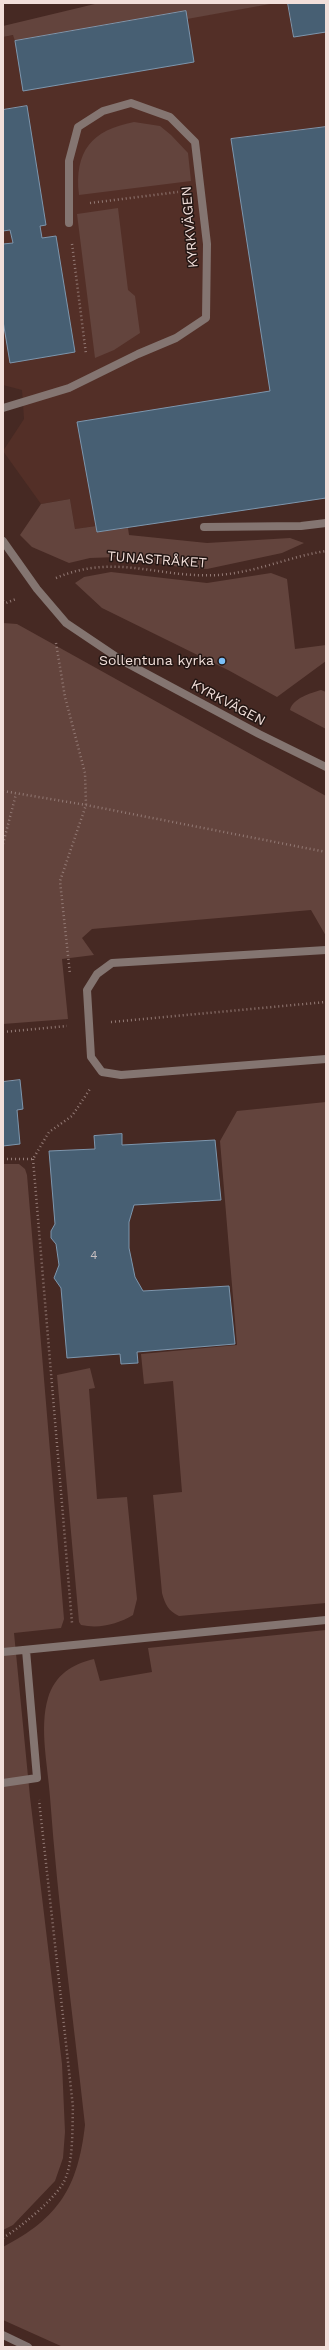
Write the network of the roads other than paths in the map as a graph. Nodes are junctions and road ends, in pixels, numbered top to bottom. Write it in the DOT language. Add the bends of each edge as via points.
graph roads {
  1 [pos="69,223"];
  2 [pos="3,408"];
  3 [pos="326,523"];
  4 [pos="204,527"];
  5 [pos="3,541"];
  6 [pos="326,767"];
  7 [pos="326,950"];
  8 [pos="326,1059"];
  9 [pos="326,1620"];
  10 [pos="26,1650"];
  11 [pos="3,1652"];
  12 [pos="3,1783"];
  13 [pos="3,2335"];
  14 [pos="28,2347"];
  1 -- 2 [label="street, KYRKVÄGEN" via="69,161 78,127 103,111 131,103 170,117 195,142 207,244 206,318 176,338 69,388"];
  3 -- 4 [label="street" via="301,526"];
  5 -- 6 [label="street, KYRKVÄGEN" via="66,623 121,660"];
  7 -- 8 [label="street" via="112,963 97,974 87,990 87,1024 91,1057 102,1072 122,1075"];
  9 -- 10 [label="street"];
  10 -- 11 [label="street"];
  10 -- 12 [label="street" via="37,1778"];
  13 -- 14 [label="street"];
}
